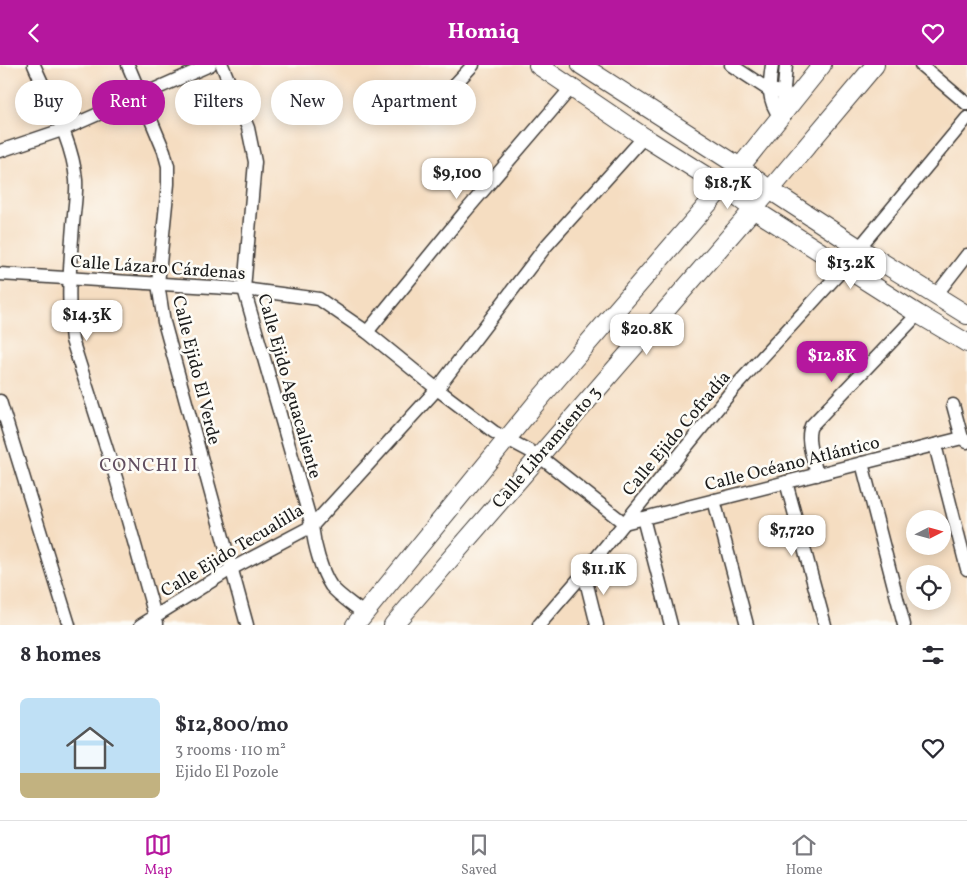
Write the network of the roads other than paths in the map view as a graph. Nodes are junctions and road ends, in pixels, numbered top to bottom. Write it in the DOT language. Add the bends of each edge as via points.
graph roads {
  1 [pos="34,65"];
  2 [pos="128,65"];
  3 [pos="210,65"];
  4 [pos="222,65"];
  5 [pos="473,65"];
  6 [pos="538,65"];
  7 [pos="731,65"];
  8 [pos="772,65"];
  9 [pos="786,65"];
  10 [pos="822,65"];
  11 [pos="875,65"];
  12 [pos="920,65"];
  13 [pos="584,66"];
  14 [pos="135,80"];
  15 [pos="459,80"];
  16 [pos="165,84"];
  17 [pos="571,87"];
  18 [pos="769,90"];
  19 [pos="967,103"];
  20 [pos="783,106"];
  21 [pos="92,116"];
  22 [pos="967,118"];
  23 [pos="154,125"];
  24 [pos="62,130"];
  25 [pos="644,137"];
  26 [pos="0,151"];
  27 [pos="740,167"];
  28 [pos="722,186"];
  29 [pos="770,190"];
  30 [pos="753,209"];
  31 [pos="859,248"];
  32 [pos="967,255"];
  33 [pos="845,267"];
  34 [pos="0,274"];
  35 [pos="69,278"];
  36 [pos="158,284"];
  37 [pos="244,289"];
  38 [pos="936,295"];
  39 [pos="918,314"];
  40 [pos="967,315"];
  41 [pos="367,332"];
  42 [pos="967,343"];
  43 [pos="437,389"];
  44 [pos="0,401"];
  45 [pos="953,405"];
  46 [pos="508,439"];
  47 [pos="964,440"];
  48 [pos="935,445"];
  49 [pos="539,456"];
  50 [pos="862,463"];
  51 [pos="817,475"];
  52 [pos="786,482"];
  53 [pos="714,500"];
  54 [pos="643,518"];
  55 [pos="624,523"];
  56 [pos="312,526"];
  57 [pos="231,569"];
  58 [pos="967,569"];
  59 [pos="584,573"];
  60 [pos="360,619"];
  61 [pos="157,621"];
  62 [pos="69,625"];
  63 [pos="141,625"];
  64 [pos="247,625"];
  65 [pos="393,625"];
  66 [pos="538,625"];
  67 [pos="597,625"];
  68 [pos="671,625"];
  69 [pos="747,625"];
  70 [pos="825,625"];
  71 [pos="904,625"];
  1 -- 24 [label="street"];
  2 -- 14 [label="street, Calle Ejido El Verde"];
  3 -- 16 [label="street"];
  4 -- 37 [label="street, Calle Ejido Aguacaliente" via="248,128 255,162"];
  5 -- 15 [label="street"];
  6 -- 17 [label="street"];
  7 -- 18 [label="street"];
  8 -- 18 [label="street"];
  9 -- 20 [label="street"];
  10 -- 20 [label="street, Calle Libramiento 3"];
  11 -- 29 [label="street, Calle Libramiento 3"];
  12 -- 19 [label="street"];
  13 -- 27 [label="street"];
  17 -- 25 [label="street"];
  17 -- 41 [label="street"];
  18 -- 20 [label="street"];
  18 -- 20 [label="street" via="771,103"];
  20 -- 27 [label="street, Calle Libramiento 3"];
  21 -- 24 [label="street"];
  22 -- 31 [label="street"];
  23 -- 36 [label="street, Calle Ejido El Verde" via="168,166"];
  24 -- 26 [label="street"];
  24 -- 35 [label="street" via="74,163 76,181"];
  25 -- 28 [label="street"];
  25 -- 43 [label="street, Calle Ejido Tecualilla" via="546,246"];
  27 -- 28 [label="street, Calle Libramiento 3"];
  27 -- 29 [label="street"];
  28 -- 30 [label="street"];
  28 -- 46 [label="street, Calle Libramiento 3"];
  29 -- 30 [label="street, Calle Libramiento 3"];
  29 -- 31 [label="street"];
  30 -- 33 [label="street"];
  30 -- 49 [label="street, Calle Libramiento 3"];
  31 -- 38 [label="street"];
  32 -- 38 [label="street"];
  33 -- 39 [label="street"];
  33 -- 55 [label="street, Calle Ejido Cofradía" via="734,388"];
  34 -- 35 [label="street, Calle Lázaro Cárdenas"];
  35 -- 36 [label="street, Calle Lázaro Cárdenas"];
  35 -- 61 [label="street" via="72,340"];
  36 -- 37 [label="street, Calle Lázaro Cárdenas"];
  36 -- 57 [label="street, Calle Ejido El Verde" via="164,322"];
  37 -- 41 [label="street, Calle Lázaro Cárdenas" via="319,299"];
  37 -- 56 [label="street, Calle Ejido Aguacaliente"];
  38 -- 40 [label="street"];
  39 -- 42 [label="street"];
  39 -- 51 [label="street" via="811,426 808,431"];
  41 -- 43 [label="street, Calle Lázaro Cárdenas"];
  43 -- 46 [label="street, Calle Lázaro Cárdenas"];
  43 -- 56 [label="street, Calle Ejido Tecualilla"];
  44 -- 62 [label="street"];
  45 -- 47 [label="street"];
  46 -- 49 [label="street, Calle Lázaro Cárdenas"];
  46 -- 60 [label="street, Calle Libramiento 3"];
  47 -- 48 [label="street, Calle Océano Atlántico"];
  48 -- 50 [label="street, Calle Océano Atlántico"];
  48 -- 58 [label="street"];
  49 -- 55 [label="street, Calle Lázaro Cárdenas"];
  49 -- 65 [label="street, Calle Libramiento 3"];
  50 -- 51 [label="street, Calle Océano Atlántico"];
  50 -- 71 [label="street"];
  51 -- 52 [label="street, Calle Océano Atlántico"];
  52 -- 53 [label="street, Calle Océano Atlántico"];
  52 -- 70 [label="street"];
  53 -- 54 [label="street, Calle Océano Atlántico"];
  53 -- 69 [label="street"];
  54 -- 55 [label="street, Calle Océano Atlántico"];
  54 -- 68 [label="street"];
  55 -- 59 [label="street, Calle Ejido Cofradía"];
  56 -- 57 [label="street, Calle Ejido Tecualilla"];
  56 -- 60 [label="street, Calle Ejido Aguacaliente" via="319,559 331,586"];
  57 -- 61 [label="street, Calle Ejido Tecualilla"];
  57 -- 64 [label="street, Calle Ejido El Verde"];
  59 -- 66 [label="street, Calle Ejido Cofradía"];
  59 -- 67 [label="street"];
  61 -- 63 [label="street, Calle Ejido Tecualilla"];
}
